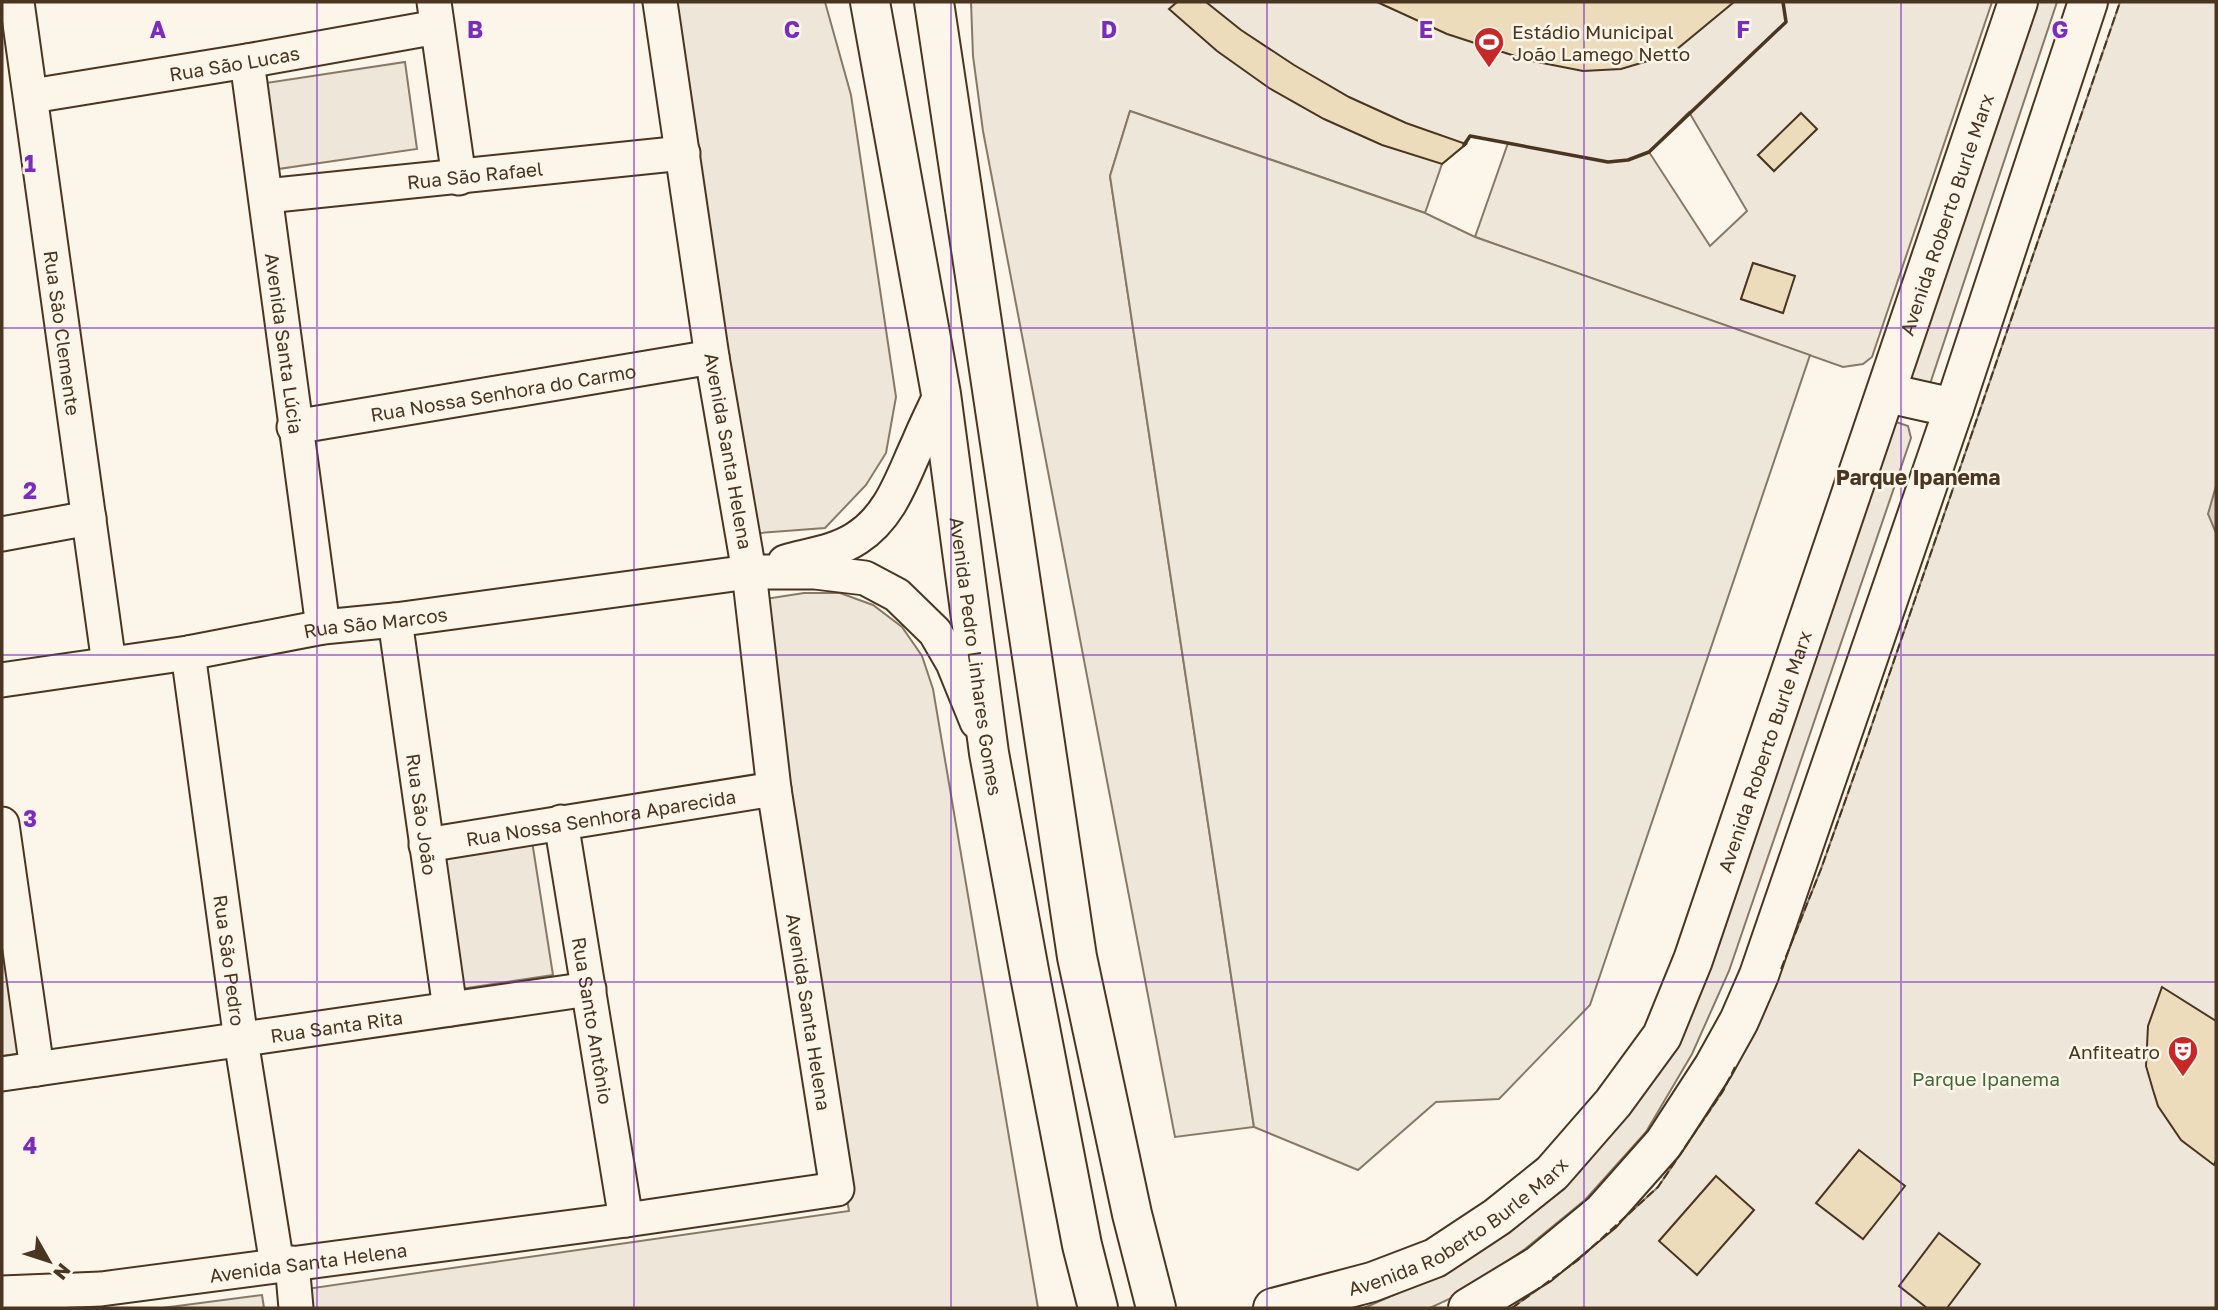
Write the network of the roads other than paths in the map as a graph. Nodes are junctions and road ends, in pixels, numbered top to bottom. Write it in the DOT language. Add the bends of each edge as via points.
graph roads {
  1 [pos="17,2"];
  2 [pos="660,2"];
  3 [pos="852,2"];
  4 [pos="870,2"];
  5 [pos="934,2"];
  6 [pos="950,2"];
  7 [pos="2018,2"];
  8 [pos="2088,2"];
  9 [pos="435,14"];
  10 [pos="247,61"];
  11 [pos="883,79"];
  12 [pos="32,96"];
  13 [pos="683,153"];
  14 [pos="958,170"];
  15 [pos="459,178"];
  16 [pos="266,196"];
  17 [pos="712,356"];
  18 [pos="1887,393"];
  19 [pos="941,394"];
  20 [pos="1954,408"];
  21 [pos="295,427"];
  22 [pos="89,519"];
  23 [pos="2,534"];
  24 [pos="749,572"];
  25 [pos="395,620"];
  26 [pos="323,627"];
  27 [pos="188,653"];
  28 [pos="110,664"];
  29 [pos="2,680"];
  30 [pos="989,753"];
  31 [pos="774,789"];
  32 [pos="561,822"];
  33 [pos="2,824"];
  34 [pos="426,845"];
  35 [pos="6,886"];
  36 [pos="589,989"];
  37 [pos="450,1009"];
  38 [pos="241,1040"];
  39 [pos="37,1069"];
  40 [pos="2,1074"];
  41 [pos="626,1220"];
  42 [pos="284,1264"];
  43 [pos="2,1293"];
  44 [pos="102,1298"];
  45 [pos="296,1308"];
  46 [pos="1098,1308"];
  47 [pos="1156,1308"];
  48 [pos="1273,1308"];
  49 [pos="1468,1308"];
  1 -- 12 [label="street, Rua São Clemente"];
  2 -- 13 [label="street, Avenida Santa Helena"];
  3 -- 11 [label="main road"];
  4 -- 11 [label="main road, Avenida Pedro Linhares Gomes"];
  5 -- 14 [label="main road"];
  6 -- 14 [label="main road"];
  7 -- 18 [label="main road, Avenida Roberto Burle Marx"];
  8 -- 20 [label="main road"];
  9 -- 10 [label="street, Rua São Lucas"];
  9 -- 15 [label="street"];
  10 -- 12 [label="street, Rua São Lucas"];
  10 -- 16 [label="street, Avenida Santa Lúcia"];
  11 -- 19 [label="main road, Avenida Pedro Linhares Gomes"];
  12 -- 22 [label="street, Rua São Clemente"];
  13 -- 15 [label="street, Rua São Rafael"];
  13 -- 17 [label="street, Avenida Santa Helena"];
  14 -- 47 [label="main road" via="1077,957"];
  15 -- 16 [label="street, Rua São Rafael"];
  16 -- 21 [label="street, Avenida Santa Lúcia"];
  17 -- 21 [label="street, Rua Nossa Senhora do Carmo"];
  17 -- 24 [label="street, Avenida Santa Helena"];
  18 -- 20 [label="main road"];
  18 -- 48 [label="main road, Avenida Roberto Burle Marx" via="1693,960 1662,1036 1613,1103 1552,1173 1497,1217 1435,1258 1372,1282"];
  19 -- 24 [label="street" via="904,479 882,516 841,547"];
  19 -- 30 [label="main road, Avenida Pedro Linhares Gomes"];
  20 -- 49 [label="main road" via="1759,975 1733,1032 1664,1143 1602,1213 1539,1265"];
  21 -- 26 [label="street, Avenida Santa Lúcia"];
  22 -- 23 [label="street"];
  22 -- 28 [label="street, Rua São Clemente"];
  24 -- 25 [label="street, Rua São Marcos"];
  24 -- 30 [label="street" via="815,572 865,579 897,595 935,632 953,663"];
  24 -- 31 [label="street, Avenida Santa Helena"];
  25 -- 26 [label="street, Rua São Marcos"];
  25 -- 34 [label="street, Rua São João"];
  26 -- 27 [label="street, Rua São Marcos"];
  27 -- 28 [label="street, Rua São Marcos"];
  27 -- 38 [label="street, Rua São Pedro"];
  28 -- 29 [label="street, Rua São Marcos"];
  30 -- 46 [label="main road, Avenida Pedro Linhares Gomes" via="1082,1245"];
  31 -- 32 [label="street, Rua Nossa Senhora Aparecida"];
  31 -- 41 [label="street, Avenida Santa Helena" via="837,1189"];
  32 -- 34 [label="street, Rua Nossa Senhora Aparecida"];
  32 -- 36 [label="street, Rua Santo Antônio"];
  33 -- 35 [label="street"];
  34 -- 37 [label="street, Rua São João"];
  35 -- 39 [label="street"];
  36 -- 37 [label="street, Rua Santa Rita"];
  36 -- 41 [label="street, Rua Santo Antônio"];
  37 -- 38 [label="street, Rua Santa Rita"];
  38 -- 39 [label="street, Rua Santa Rita"];
  38 -- 42 [label="street, Rua São Pedro"];
  39 -- 40 [label="street, Rua Santa Rita"];
  41 -- 42 [label="street, Avenida Santa Helena"];
  42 -- 44 [label="street, Avenida Santa Helena"];
  42 -- 45 [label="street, Rua São Pedro"];
  43 -- 44 [label="street, Avenida Santa Helena"];
}
